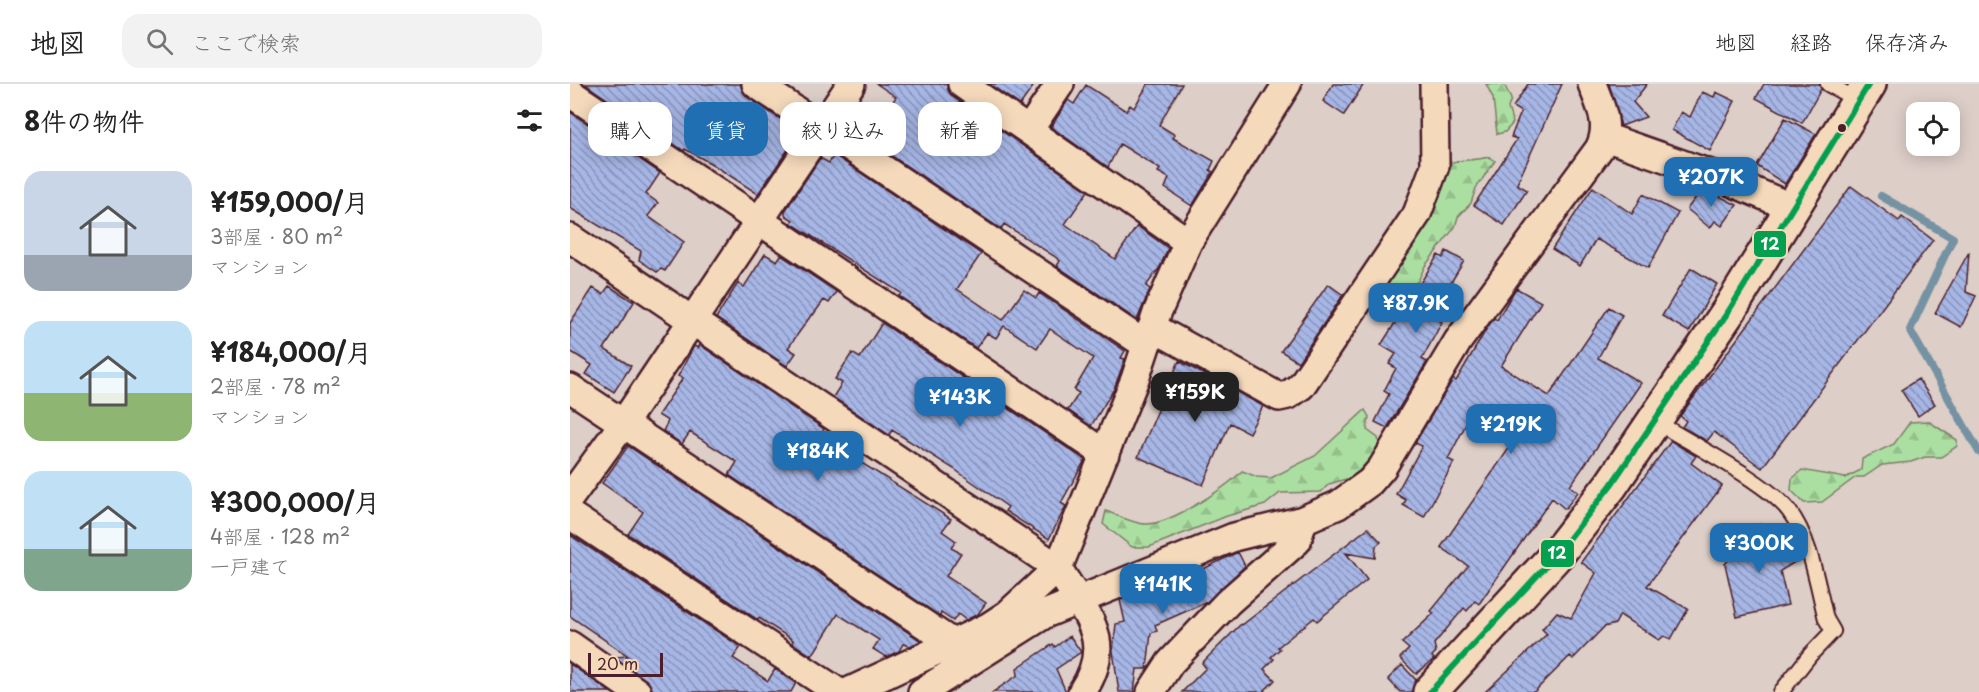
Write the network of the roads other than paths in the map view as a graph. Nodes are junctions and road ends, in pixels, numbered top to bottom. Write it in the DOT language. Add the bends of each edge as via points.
graph roads {
  1 [pos="756,84"];
  2 [pos="851,84"];
  3 [pos="962,84"];
  4 [pos="1060,84"];
  5 [pos="1287,84"];
  6 [pos="1434,84"];
  7 [pos="1592,84"];
  8 [pos="1827,84"];
  9 [pos="1864,92"];
  10 [pos="570,93"];
  11 [pos="783,102"];
  12 [pos="839,102"];
  13 [pos="1029,130"];
  14 [pos="1605,138"];
  15 [pos="802,156"];
  16 [pos="865,156"];
  17 [pos="1793,208"];
  18 [pos="758,220"];
  19 [pos="570,238"];
  20 [pos="1188,242"];
  21 [pos="692,320"];
  22 [pos="1149,336"];
  23 [pos="570,388"];
  24 [pos="1654,421"];
  25 [pos="623,424"];
  26 [pos="1105,454"];
  27 [pos="570,496"];
  28 [pos="570,515"];
  29 [pos="1303,520"];
  30 [pos="1058,568"];
  31 [pos="1077,601"];
  32 [pos="954,644"];
  33 [pos="570,645"];
  34 [pos="637,692"];
  35 [pos="838,692"];
  36 [pos="848,692"];
  37 [pos="922,692"];
  38 [pos="1082,692"];
  39 [pos="1151,692"];
  40 [pos="1430,692"];
  41 [pos="1781,692"];
  1 -- 11 [label="street"];
  2 -- 12 [label="street"];
  3 -- 13 [label="street"];
  4 -- 13 [label="street"];
  5 -- 20 [label="street"];
  6 -- 22 [label="street" via="1435,166 1417,214 1301,386 1279,397"];
  7 -- 14 [label="street" via="1604,112"];
  8 -- 9 [label="lane"];
  9 -- 17 [label="street"];
  10 -- 18 [label="street"];
  13 -- 20 [label="street"];
  14 -- 17 [label="street" via="1722,178"];
  14 -- 29 [label="street" via="1458,341 1382,468 1338,505"];
  15 -- 18 [label="street"];
  16 -- 22 [label="street"];
  17 -- 24 [label="street"];
  18 -- 21 [label="street"];
  18 -- 26 [label="street"];
  19 -- 21 [label="street"];
  20 -- 22 [label="street"];
  21 -- 25 [label="street"];
  21 -- 30 [label="street"];
  22 -- 26 [label="street"];
  23 -- 25 [label="street"];
  24 -- 40 [label="street" via="1558,553"];
  24 -- 41 [label="lane" via="1763,488 1788,510 1805,542 1826,619 1833,631"];
  25 -- 27 [label="street"];
  25 -- 32 [label="street"];
  26 -- 30 [label="street"];
  28 -- 35 [label="street"];
  29 -- 31 [label="street" via="1234,537"];
  29 -- 39 [label="street" via="1297,541 1227,602 1170,663"];
  30 -- 31 [label="street"];
  30 -- 32 [label="street" via="1008,614"];
  31 -- 37 [label="street" via="1045,614"];
  31 -- 38 [label="street" via="1098,639 1099,651 1094,674"];
  32 -- 36 [label="street"];
  33 -- 34 [label="street"];
}
